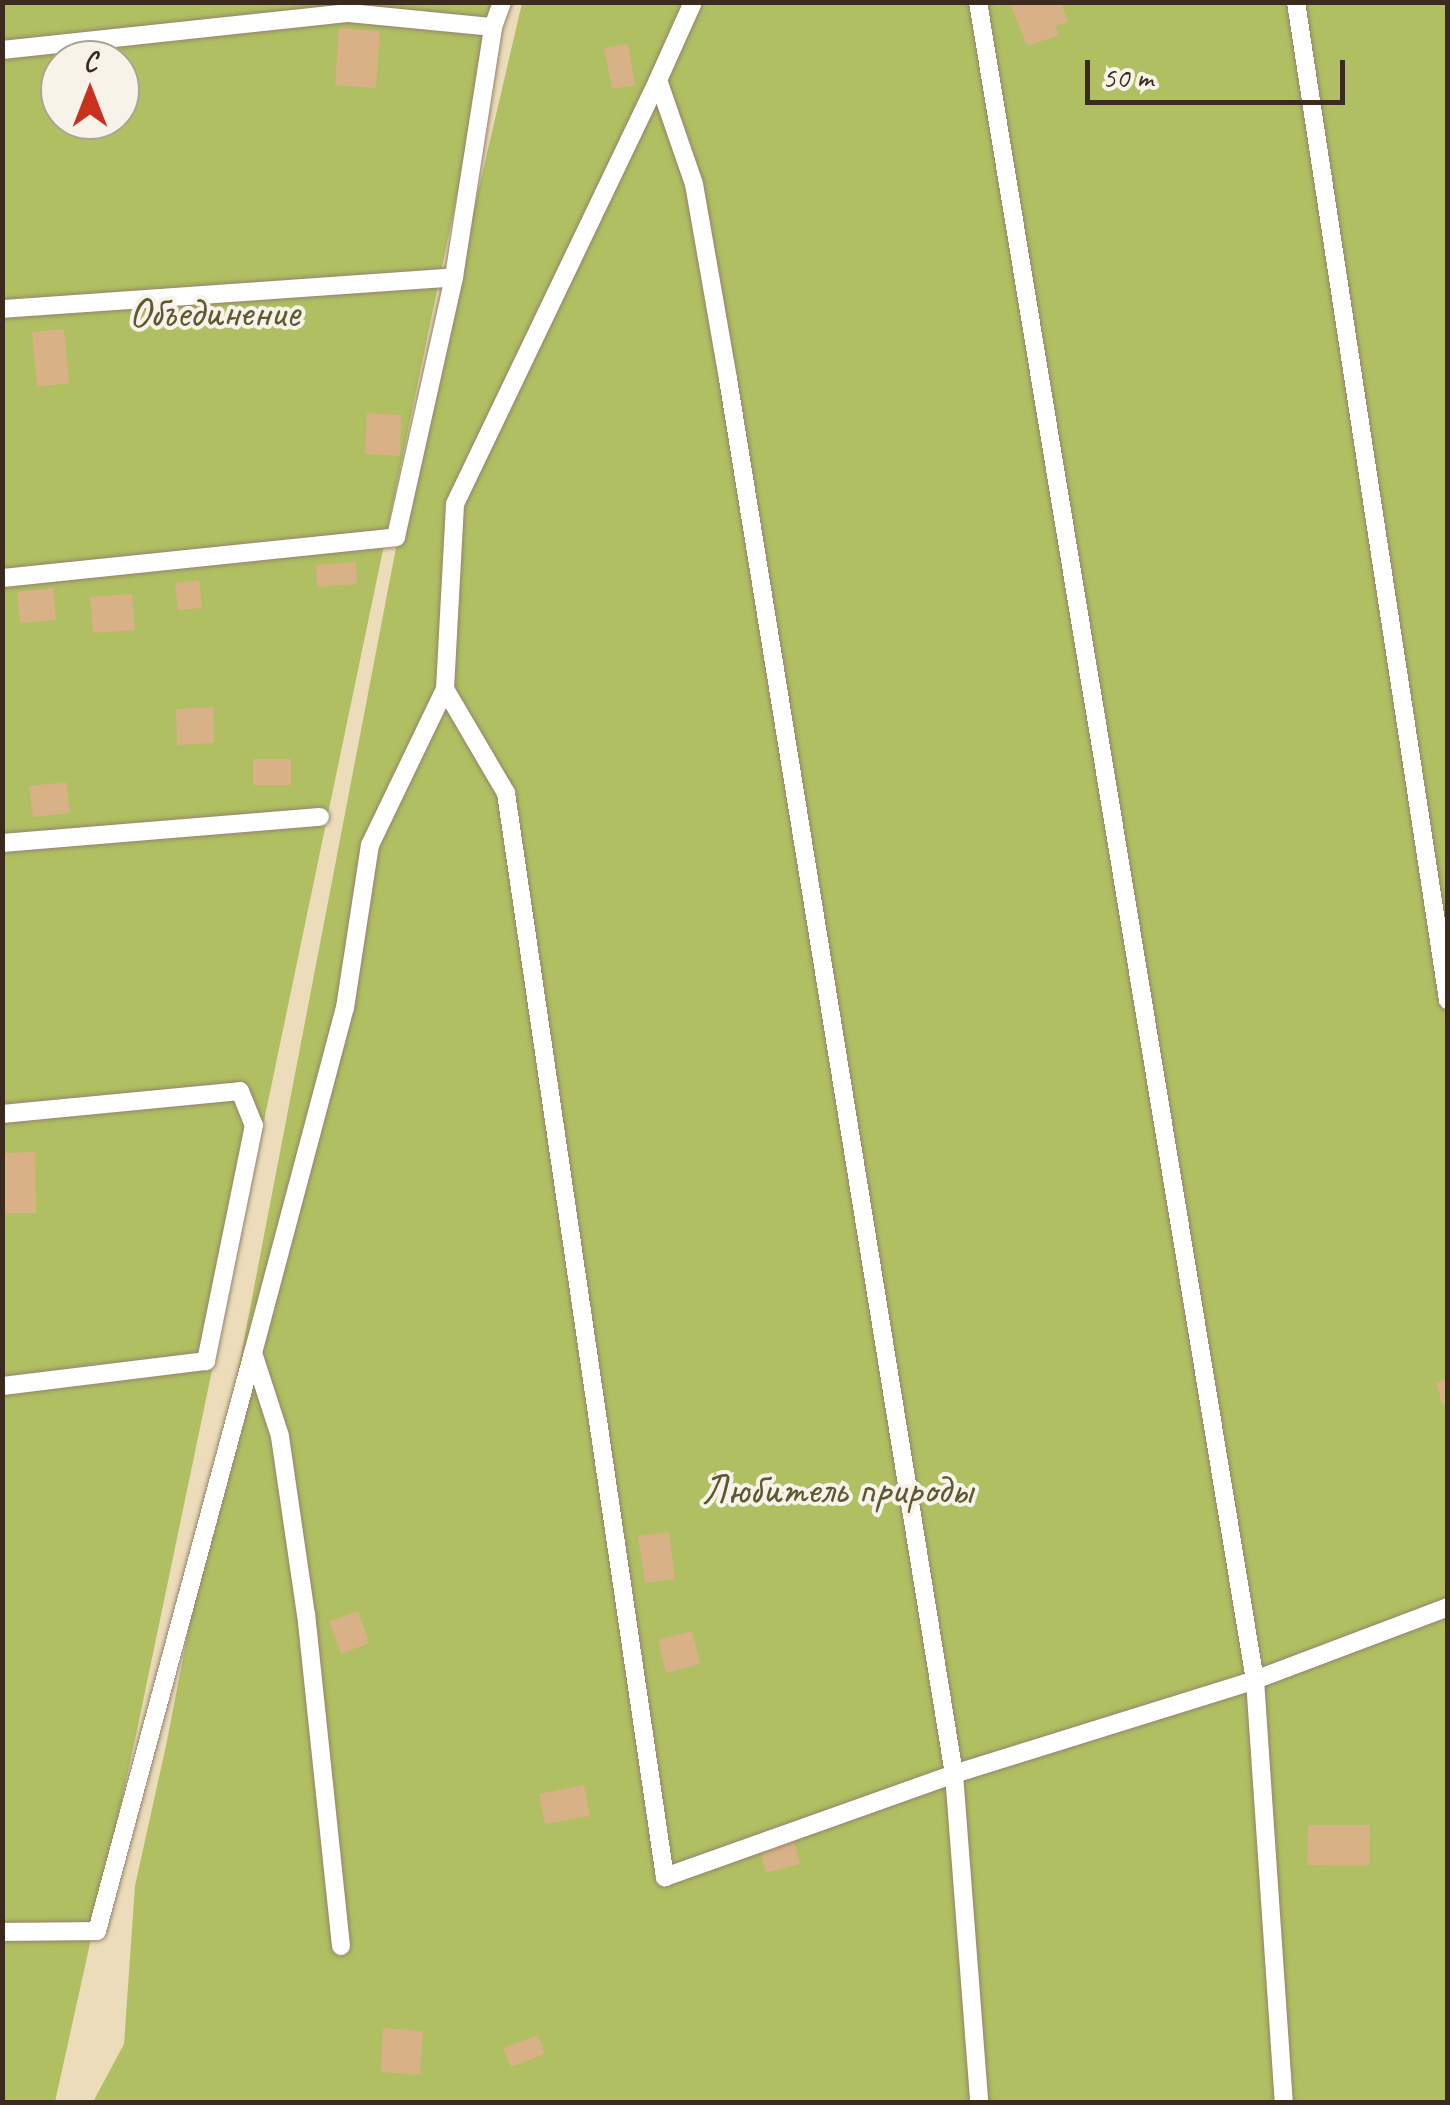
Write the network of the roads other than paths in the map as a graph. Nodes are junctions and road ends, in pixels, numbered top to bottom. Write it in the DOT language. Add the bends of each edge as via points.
graph roads {
  1 [pos="502,2"];
  2 [pos="694,2"];
  3 [pos="978,2"];
  4 [pos="1296,2"];
  5 [pos="493,27"];
  6 [pos="2,50"];
  7 [pos="658,80"];
  8 [pos="454,277"];
  9 [pos="2,309"];
  10 [pos="2,578"];
  11 [pos="444,689"];
  12 [pos="320,816"];
  13 [pos="2,843"];
  14 [pos="1448,1000"];
  15 [pos="2,1114"];
  16 [pos="253,1353"];
  17 [pos="2,1386"];
  18 [pos="1448,1607"];
  19 [pos="1254,1680"];
  20 [pos="954,1774"];
  21 [pos="2,1932"];
  22 [pos="341,1946"];
  23 [pos="980,2102"];
  24 [pos="1284,2102"];
  1 -- 5 [label="lane"];
  2 -- 7 [label="lane"];
  3 -- 19 [label="lane"];
  4 -- 14 [label="lane"];
  5 -- 6 [label="lane" via="349,13"];
  5 -- 8 [label="lane"];
  7 -- 11 [label="lane" via="456,504"];
  7 -- 20 [label="lane" via="694,184 725,360"];
  8 -- 9 [label="lane"];
  8 -- 10 [label="lane" via="396,537"];
  11 -- 16 [label="lane" via="370,845 344,1008"];
  11 -- 20 [label="lane" via="506,793 665,1876"];
  12 -- 13 [label="lane"];
  15 -- 17 [label="lane" via="240,1091 254,1125 206,1361"];
  16 -- 21 [label="lane" via="96,1931"];
  16 -- 22 [label="lane" via="280,1436 304,1597"];
  18 -- 19 [label="lane"];
  19 -- 20 [label="lane"];
  19 -- 24 [label="lane"];
  20 -- 23 [label="lane"];
}
